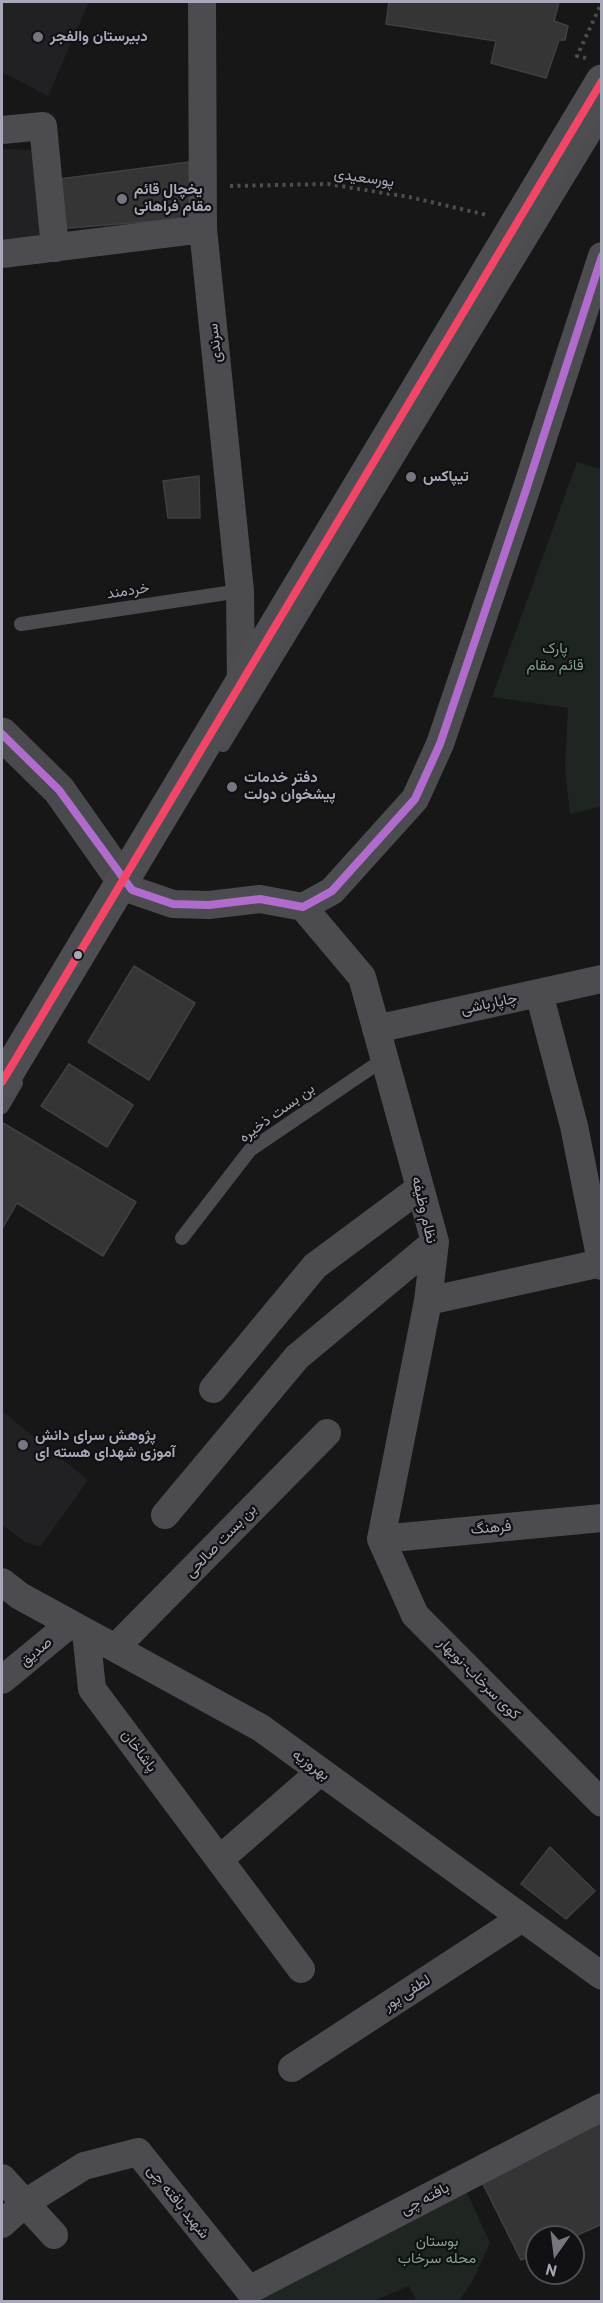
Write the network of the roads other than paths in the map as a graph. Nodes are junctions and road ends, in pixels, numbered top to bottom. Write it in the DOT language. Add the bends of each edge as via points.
graph roads {
  1 [pos="202,2"];
  2 [pos="601,83"];
  3 [pos="602,122"];
  4 [pos="2,130"];
  5 [pos="203,229"];
  6 [pos="55,248"];
  7 [pos="2,254"];
  8 [pos="602,256"];
  9 [pos="240,591"];
  10 [pos="21,624"];
  11 [pos="241,684"];
  12 [pos="2,734"];
  13 [pos="217,755"];
  14 [pos="162,842"];
  15 [pos="127,886"];
  16 [pos="303,907"];
  17 [pos="602,978"];
  18 [pos="539,993"];
  19 [pos="376,1029"];
  20 [pos="384,1059"];
  21 [pos="2,1082"];
  22 [pos="2,1107"];
  23 [pos="420,1188"];
  24 [pos="182,1238"];
  25 [pos="435,1242"];
  26 [pos="601,1264"];
  27 [pos="428,1301"];
  28 [pos="213,1389"];
  29 [pos="327,1433"];
  30 [pos="165,1515"];
  31 [pos="602,1518"];
  32 [pos="381,1539"];
  33 [pos="2,1582"];
  34 [pos="78,1628"];
  35 [pos="115,1648"];
  36 [pos="2,1680"];
  37 [pos="320,1772"];
  38 [pos="602,1803"];
  39 [pos="220,1860"];
  40 [pos="522,1918"];
  41 [pos="301,1969"];
  42 [pos="602,1976"];
  43 [pos="292,2068"];
  44 [pos="602,2107"];
  45 [pos="2,2178"];
  46 [pos="25,2203"];
  47 [pos="2,2224"];
  48 [pos="54,2235"];
  49 [pos="249,2296"];
  1 -- 5 [label="street, سرندی"];
  2 -- 11 [label="main road"];
  3 -- 13 [label="lane"];
  4 -- 6 [label="street" via="43,126"];
  5 -- 6 [label="street"];
  5 -- 9 [label="street, سرندی"];
  6 -- 7 [label="street"];
  8 -- 16 [label="street" via="440,744 415,799 332,891"];
  9 -- 10 [label="lane, خردمند"];
  9 -- 11 [label="street, سرندی"];
  11 -- 15 [label="main road"];
  12 -- 15 [label="street" via="59,790"];
  14 -- 15 [label="lane"];
  15 -- 16 [label="street" via="173,904 260,899"];
  15 -- 21 [label="main road"];
  15 -- 22 [label="lane"];
  16 -- 19 [label="street, نظام وظیفه" via="362,977"];
  17 -- 18 [label="street, چاپارباشی"];
  18 -- 19 [label="street, چاپارباشی"];
  18 -- 26 [label="street" via="574,1126"];
  19 -- 20 [label="street, نظام وظیفه"];
  20 -- 23 [label="street, نظام وظیفه"];
  20 -- 24 [label="lane, بن بست ذخیره" via="250,1150"];
  23 -- 25 [label="street, نظام وظیفه"];
  23 -- 28 [label="street" via="315,1266"];
  25 -- 27 [label="street, نظام وظیفه"];
  25 -- 30 [label="street" via="297,1357"];
  26 -- 27 [label="street"];
  27 -- 32 [label="street, نظام وظیفه"];
  29 -- 35 [label="street, بن بست صالحی"];
  31 -- 32 [label="street, فرهنگ"];
  32 -- 38 [label="street, کوی سرخاب-نوبهار" via="415,1615"];
  33 -- 34 [label="street, بهروزیه"];
  34 -- 35 [label="street, بهروزیه"];
  34 -- 36 [label="street, صدیق"];
  34 -- 39 [label="street, پاشاخان" via="92,1689"];
  35 -- 37 [label="street, بهروزیه" via="261,1728"];
  37 -- 39 [label="street"];
  37 -- 40 [label="street, بهروزیه"];
  39 -- 41 [label="street, پاشاخان"];
  40 -- 42 [label="street, بهروزیه"];
  40 -- 43 [label="street, لطفی پور"];
  44 -- 49 [label="street, بافته چی"];
  45 -- 46 [label="street"];
  46 -- 47 [label="street, شهید بافته چی"];
  46 -- 48 [label="street"];
  46 -- 49 [label="street, شهید بافته چی" via="84,2166 138,2152"];
}
